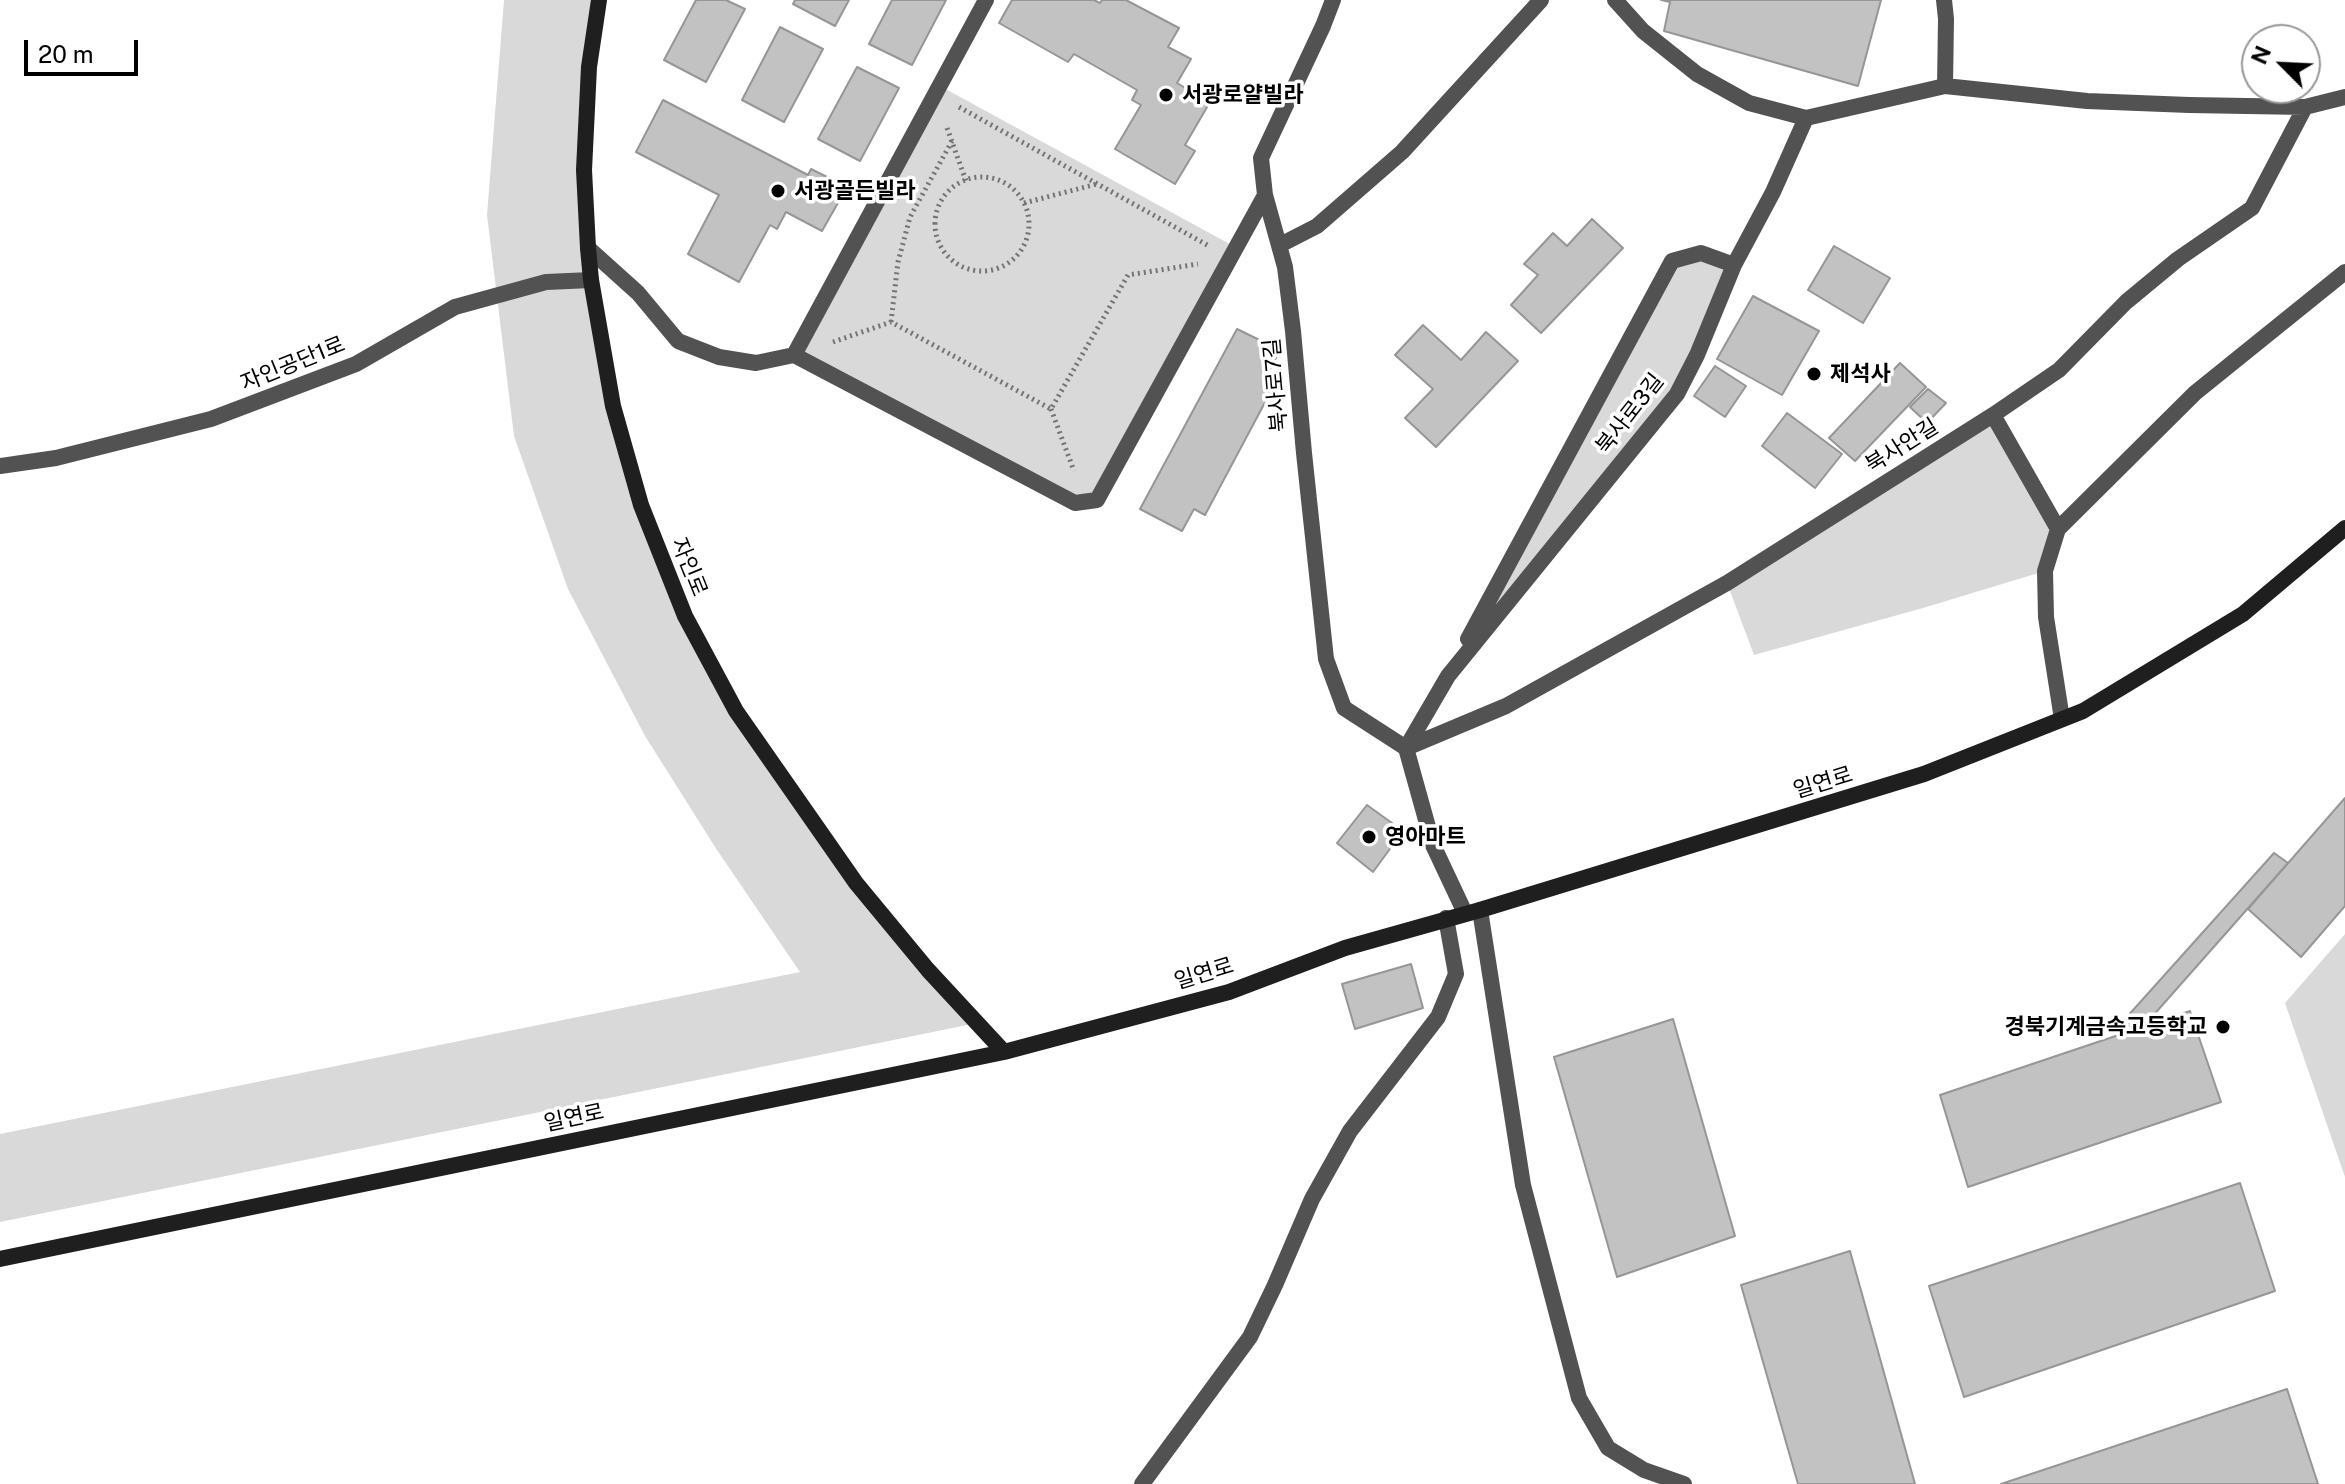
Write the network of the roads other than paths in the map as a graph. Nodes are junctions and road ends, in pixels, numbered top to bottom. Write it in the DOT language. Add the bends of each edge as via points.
graph roads {
  1 [pos="599,0"];
  2 [pos="986,0"];
  3 [pos="1333,0"];
  4 [pos="1541,0"];
  5 [pos="1615,0"];
  6 [pos="1944,0"];
  7 [pos="1945,86"];
  8 [pos="2345,97"];
  9 [pos="2305,107"];
  10 [pos="1806,118"];
  11 [pos="1265,195"];
  12 [pos="1280,245"];
  13 [pos="588,248"];
  14 [pos="1734,265"];
  15 [pos="2345,272"];
  16 [pos="591,280"];
  17 [pos="794,355"];
  18 [pos="1993,415"];
  19 [pos="0,466"];
  20 [pos="2345,528"];
  21 [pos="2058,529"];
  22 [pos="1448,676"];
  23 [pos="2062,719"];
  24 [pos="1406,748"];
  25 [pos="1472,911"];
  26 [pos="1446,918"];
  27 [pos="1004,1052"];
  28 [pos="0,1259"];
  29 [pos="1142,1484"];
  30 [pos="1684,1484"];
  1 -- 13 [label="street, 자인로" via="585,155"];
  2 -- 17 [label="street"];
  3 -- 11 [label="street, 북사로7길" via="1261,158"];
  4 -- 12 [label="street" via="1402,152 1317,226"];
  5 -- 10 [label="street" via="1643,31 1697,74 1749,103"];
  6 -- 7 [label="street"];
  7 -- 9 [label="street" via="2087,101"];
  7 -- 10 [label="street"];
  8 -- 9 [label="street"];
  9 -- 18 [label="street, 북사안길" via="2252,208 2178,259 2126,302 2059,370"];
  10 -- 14 [label="street, 북사로3길"];
  11 -- 12 [label="street, 북사로7길"];
  11 -- 17 [label="street" via="1097,500 1075,503"];
  12 -- 24 [label="street, 북사로7길" via="1326,659 1344,708"];
  13 -- 16 [label="street, 자인로"];
  13 -- 17 [label="street" via="638,293 678,341 719,357 756,363"];
  14 -- 22 [label="street, 북사로3길" via="1677,394"];
  14 -- 22 [label="street" via="1701,253 1672,261"];
  15 -- 21 [label="street" via="2195,393"];
  16 -- 19 [label="street, 자인공단1로" via="546,282 455,307 356,364 211,419 56,458"];
  16 -- 27 [label="street, 자인로" via="613,406 641,505 685,616 721,684 856,883"];
  18 -- 21 [label="street"];
  18 -- 24 [label="street, 북사안길" via="1630,639 1506,706"];
  20 -- 23 [label="street, 일연로" via="2243,614"];
  21 -- 23 [label="street" via="2045,571 2046,617"];
  22 -- 24 [label="street, 북사로3길"];
  23 -- 25 [label="street, 일연로" via="1924,774"];
  24 -- 25 [label="street" via="1433,845"];
  25 -- 26 [label="street, 일연로"];
  25 -- 30 [label="street" via="1523,1185 1579,1398 1608,1448 1644,1470"];
  26 -- 27 [label="street, 일연로" via="1345,948 1229,992"];
  26 -- 29 [label="street" via="1456,974 1438,1017 1350,1131 1312,1199 1250,1337"];
  27 -- 28 [label="street, 일연로"];
}
